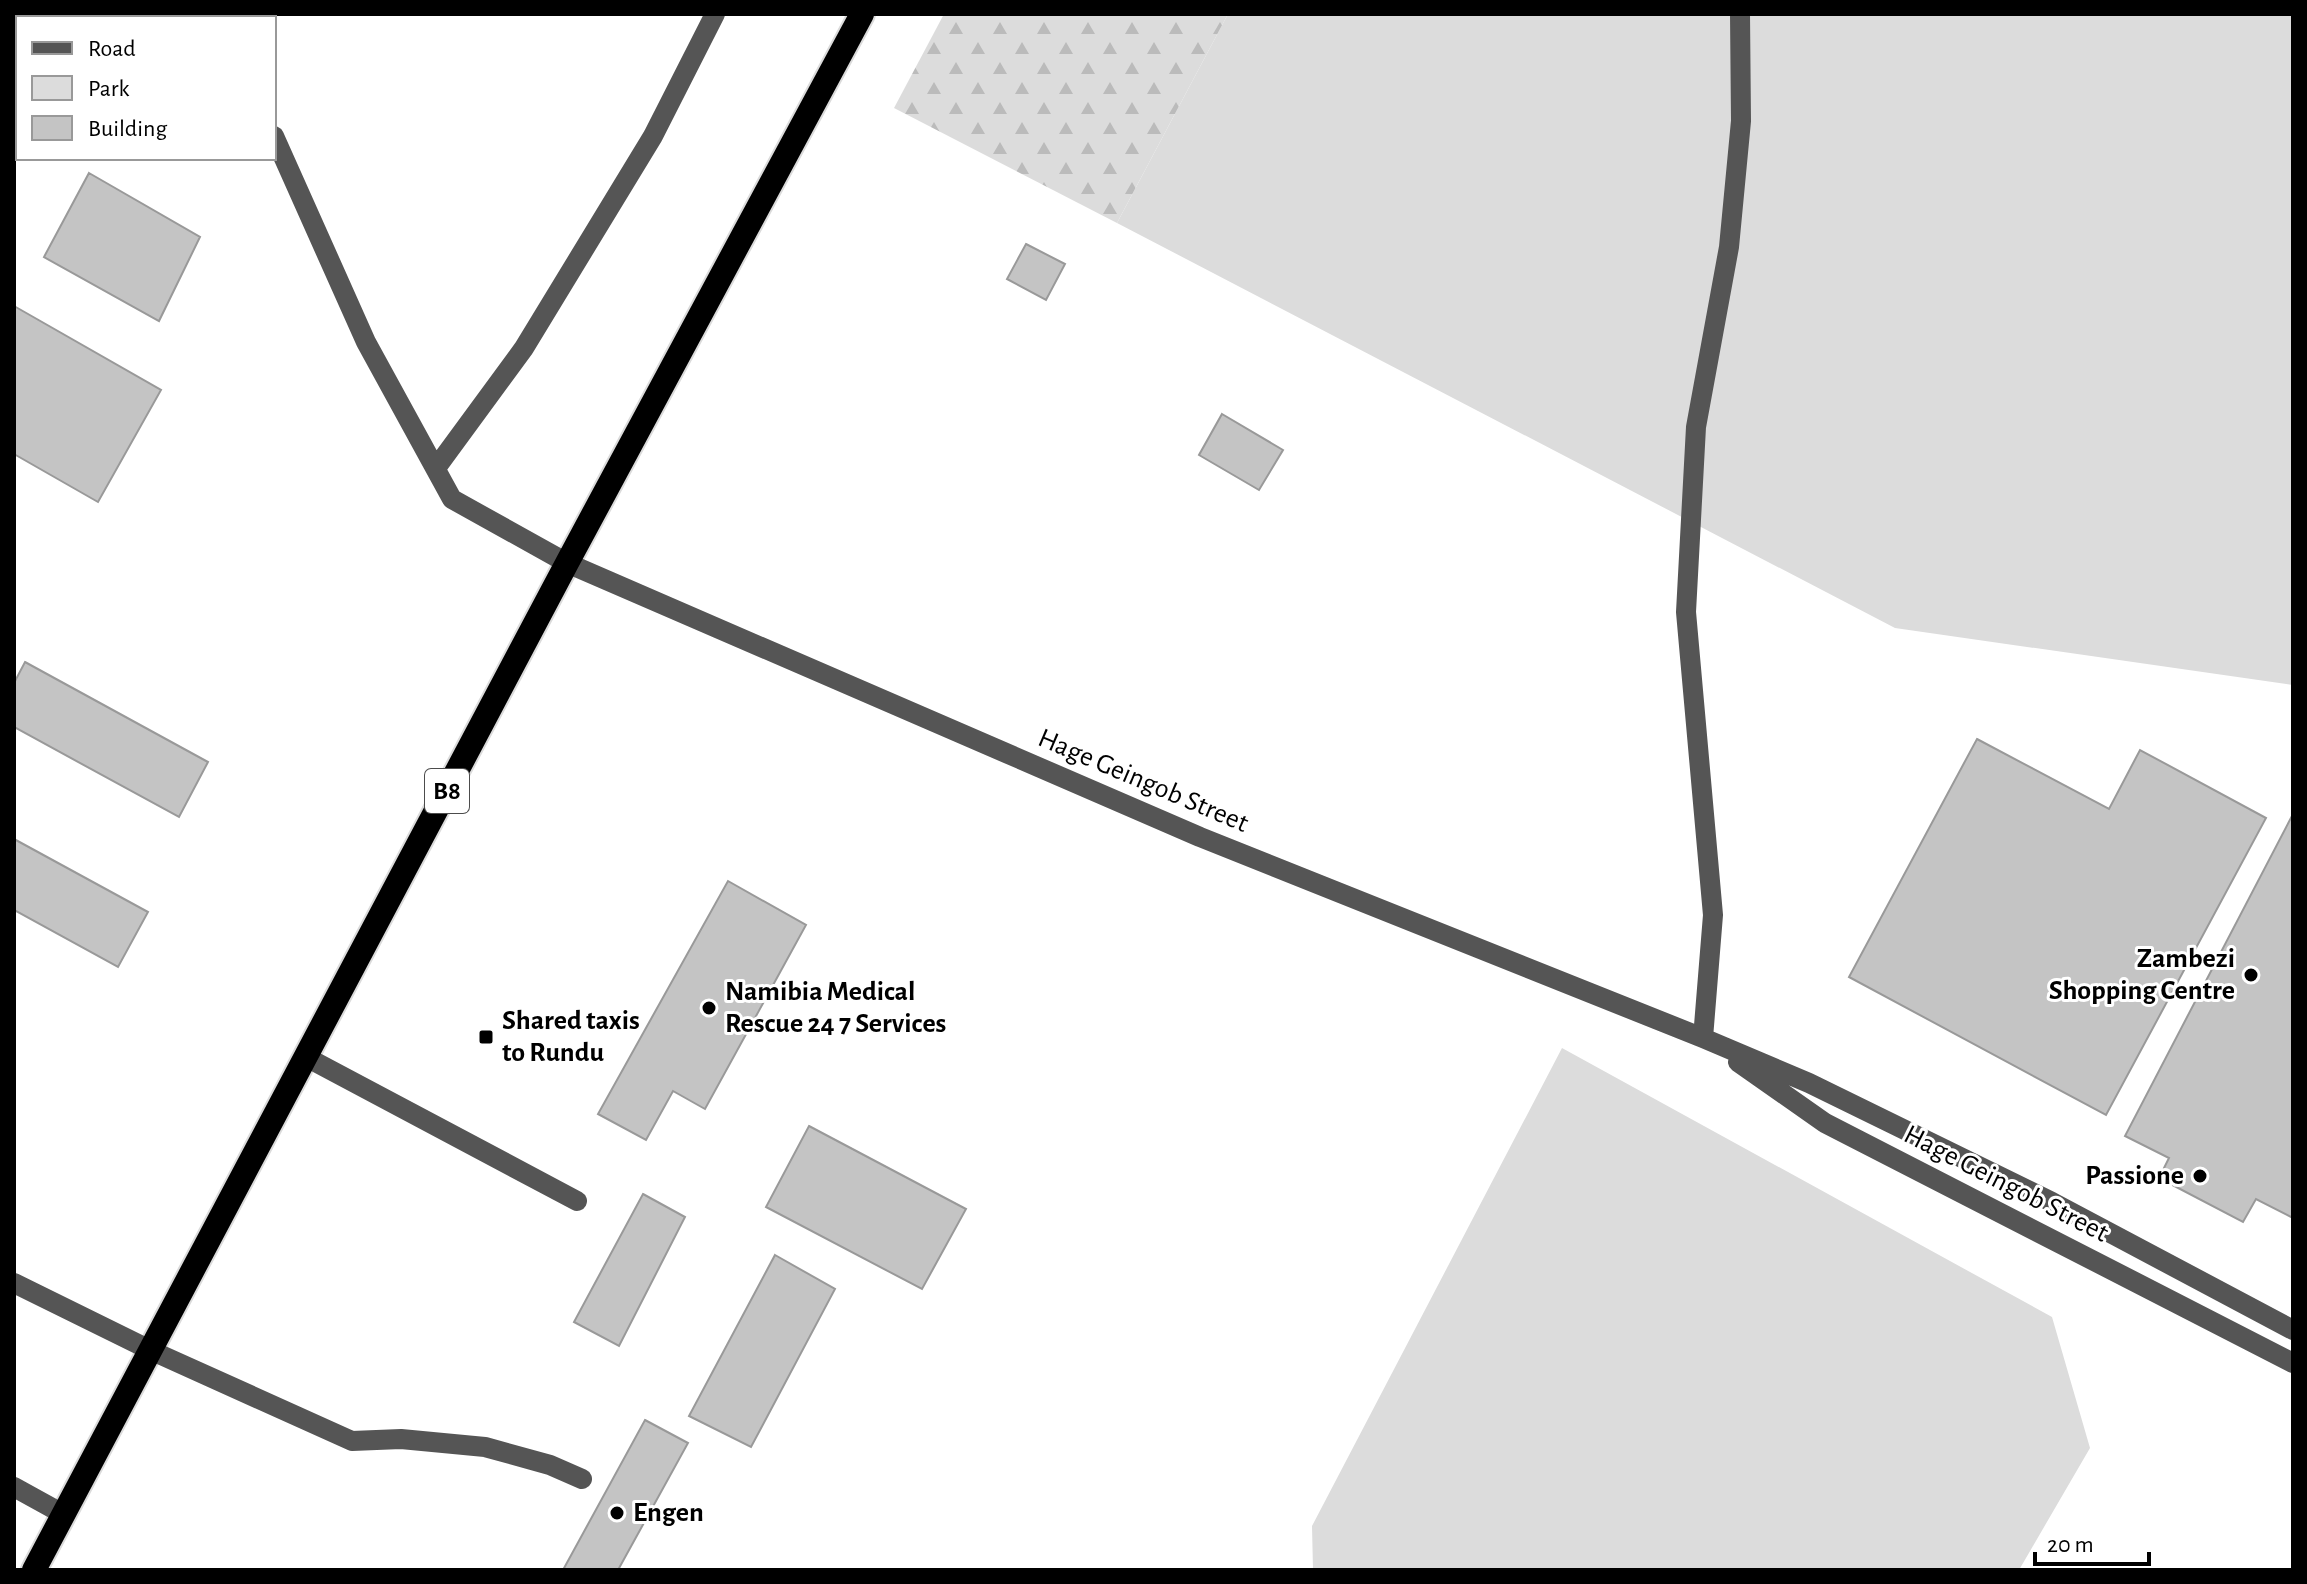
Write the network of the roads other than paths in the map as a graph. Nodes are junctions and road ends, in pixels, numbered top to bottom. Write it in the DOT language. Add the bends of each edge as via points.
graph roads {
  1 [pos="715,14"];
  2 [pos="862,14"];
  3 [pos="1740,14"];
  4 [pos="276,140"];
  5 [pos="436,468"];
  6 [pos="567,563"];
  7 [pos="1703,1038"];
  8 [pos="306,1057"];
  9 [pos="577,1201"];
  10 [pos="14,1283"];
  11 [pos="2293,1330"];
  12 [pos="150,1350"];
  13 [pos="2293,1363"];
  14 [pos="582,1479"];
  15 [pos="14,1487"];
  16 [pos="63,1514"];
  17 [pos="34,1570"];
  1 -- 5 [label="street" via="653,136 524,348"];
  2 -- 6 [label="highway, B8"];
  3 -- 7 [label="street" via="1741,121 1729,247 1696,427 1686,612 1713,915"];
  4 -- 5 [label="street, Hage Geingob Street" via="366,342"];
  5 -- 6 [label="street, Hage Geingob Street" via="452,499"];
  6 -- 7 [label="street, Hage Geingob Street" via="1200,837"];
  6 -- 8 [label="highway, B8"];
  7 -- 11 [label="street, Hage Geingob Street" via="1809,1083 2052,1202"];
  7 -- 13 [label="street, Hage Geingob Street" via="1825,1123"];
  8 -- 9 [label="street"];
  8 -- 12 [label="highway, B8"];
  10 -- 12 [label="street"];
  12 -- 14 [label="street" via="352,1441 401,1439 485,1447"];
  12 -- 16 [label="highway, B8"];
  15 -- 16 [label="street"];
  16 -- 17 [label="highway, B8"];
}
